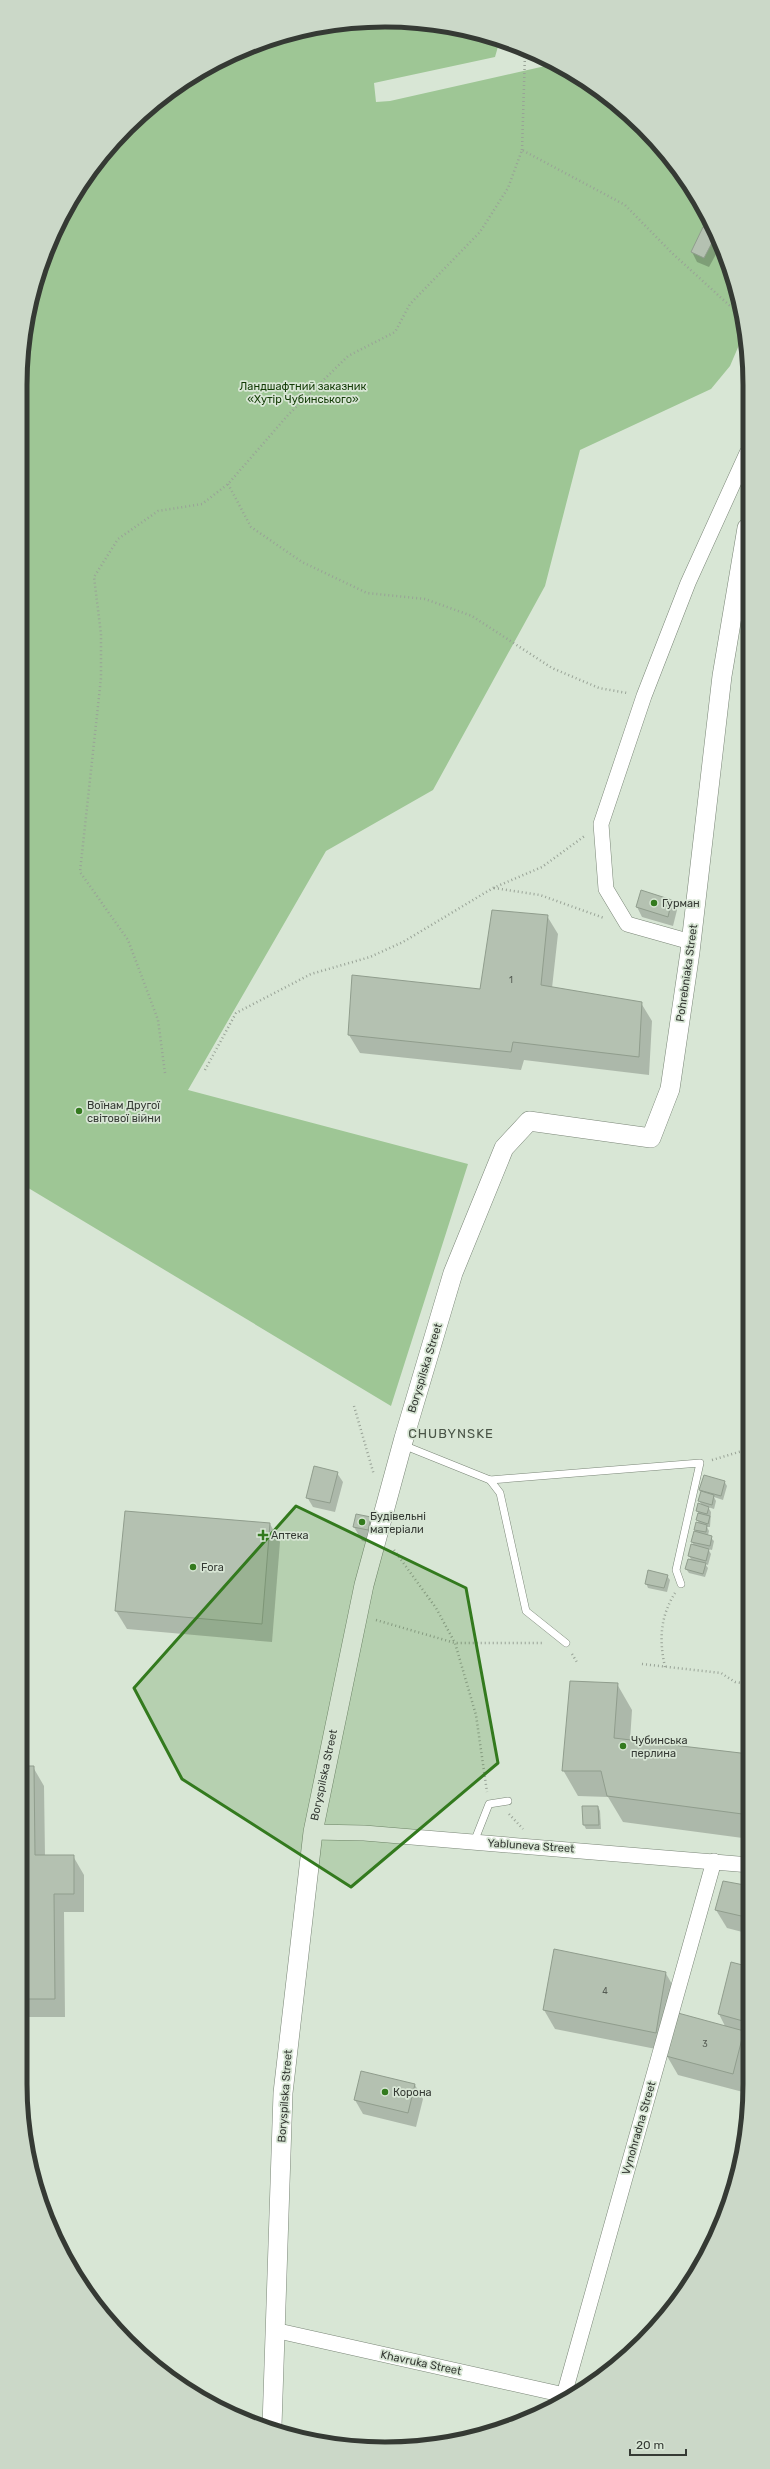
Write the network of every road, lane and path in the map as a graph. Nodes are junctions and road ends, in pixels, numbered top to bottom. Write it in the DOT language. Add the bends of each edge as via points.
graph roads {
  1 [pos="525,55"];
  2 [pos="522,150"];
  3 [pos="735,308"];
  4 [pos="743,462"];
  5 [pos="228,484"];
  6 [pos="743,552"];
  7 [pos="644,696"];
  8 [pos="601,824"];
  9 [pos="493,888"];
  10 [pos="608,920"];
  11 [pos="691,942"];
  12 [pos="206,1070"];
  13 [pos="165,1073"];
  14 [pos="504,1148"];
  15 [pos="354,1406"];
  16 [pos="402,1444"];
  17 [pos="743,1451"];
  18 [pos="700,1463"];
  19 [pos="490,1480"];
  20 [pos="376,1481"];
  21 [pos="379,1530"];
  22 [pos="680,1584"];
  23 [pos="358,1615"];
  24 [pos="455,1643"];
  25 [pos="566,1643"];
  26 [pos="642,1664"];
  27 [pos="665,1667"];
  28 [pos="743,1683"];
  29 [pos="508,1801"];
  30 [pos="499,1802"];
  31 [pos="489,1804"];
  32 [pos="525,1831"];
  33 [pos="313,1832"];
  34 [pos="474,1842"];
  35 [pos="714,1861"];
  36 [pos="743,1864"];
  37 [pos="274,2330"];
  38 [pos="568,2392"];
  39 [pos="564,2394"];
  40 [pos="272,2424"];
  1 -- 2 [label="path"];
  2 -- 3 [label="path" via="625,205 672,253"];
  2 -- 5 [label="path" via="508,188 480,232 410,304 395,332 348,356 288,415"];
  4 -- 7 [label="street" via="688,583"];
  5 -- 7 [label="path" via="251,527 302,562 367,593 425,599 472,616 552,668 599,688"];
  5 -- 13 [label="path" via="202,504 158,511 118,539 94,576 101,634 101,678 80,872 128,940 158,1020"];
  6 -- 11 [label="street, Pohrebniaka Street" via="722,676"];
  7 -- 8 [label="street"];
  8 -- 9 [label="path" via="542,868"];
  8 -- 11 [label="street" via="606,889 627,924"];
  9 -- 10 [label="path" via="540,895"];
  9 -- 12 [label="path" via="403,942 370,957 311,974 236,1013"];
  11 -- 14 [label="street, Pohrebniaka Street" via="670,1089 651,1138 529,1121"];
  14 -- 16 [label="street, Boryspilska Street" via="453,1273"];
  15 -- 20 [label="path"];
  16 -- 19 [label="lane"];
  16 -- 21 [label="street, Boryspilska Street"];
  17 -- 18 [label="path"];
  18 -- 19 [label="lane"];
  18 -- 22 [label="lane" via="676,1570"];
  19 -- 25 [label="lane" via="500,1493 526,1611"];
  21 -- 23 [label="street, Boryspilska Street"];
  21 -- 24 [label="path" via="436,1608"];
  22 -- 27 [label="path" via="665,1608 660,1644"];
  23 -- 24 [label="path"];
  23 -- 33 [label="street, Boryspilska Street"];
  24 -- 25 [label="path"];
  24 -- 31 [label="path" via="476,1715"];
  26 -- 27 [label="path"];
  27 -- 28 [label="path" via="722,1673 735,1682"];
  29 -- 30 [label="lane"];
  30 -- 31 [label="lane"];
  30 -- 32 [label="path"];
  31 -- 34 [label="lane"];
  33 -- 34 [label="street, Yabluneva Street" via="364,1833"];
  33 -- 37 [label="street, Boryspilska Street" via="283,2093"];
  34 -- 35 [label="street, Yabluneva Street"];
  35 -- 36 [label="street, Yabluneva Street"];
  35 -- 38 [label="street, Vynohradna Street"];
  37 -- 39 [label="street, Khavruka Street"];
  37 -- 40 [label="street, Boryspilska Street"];
}
